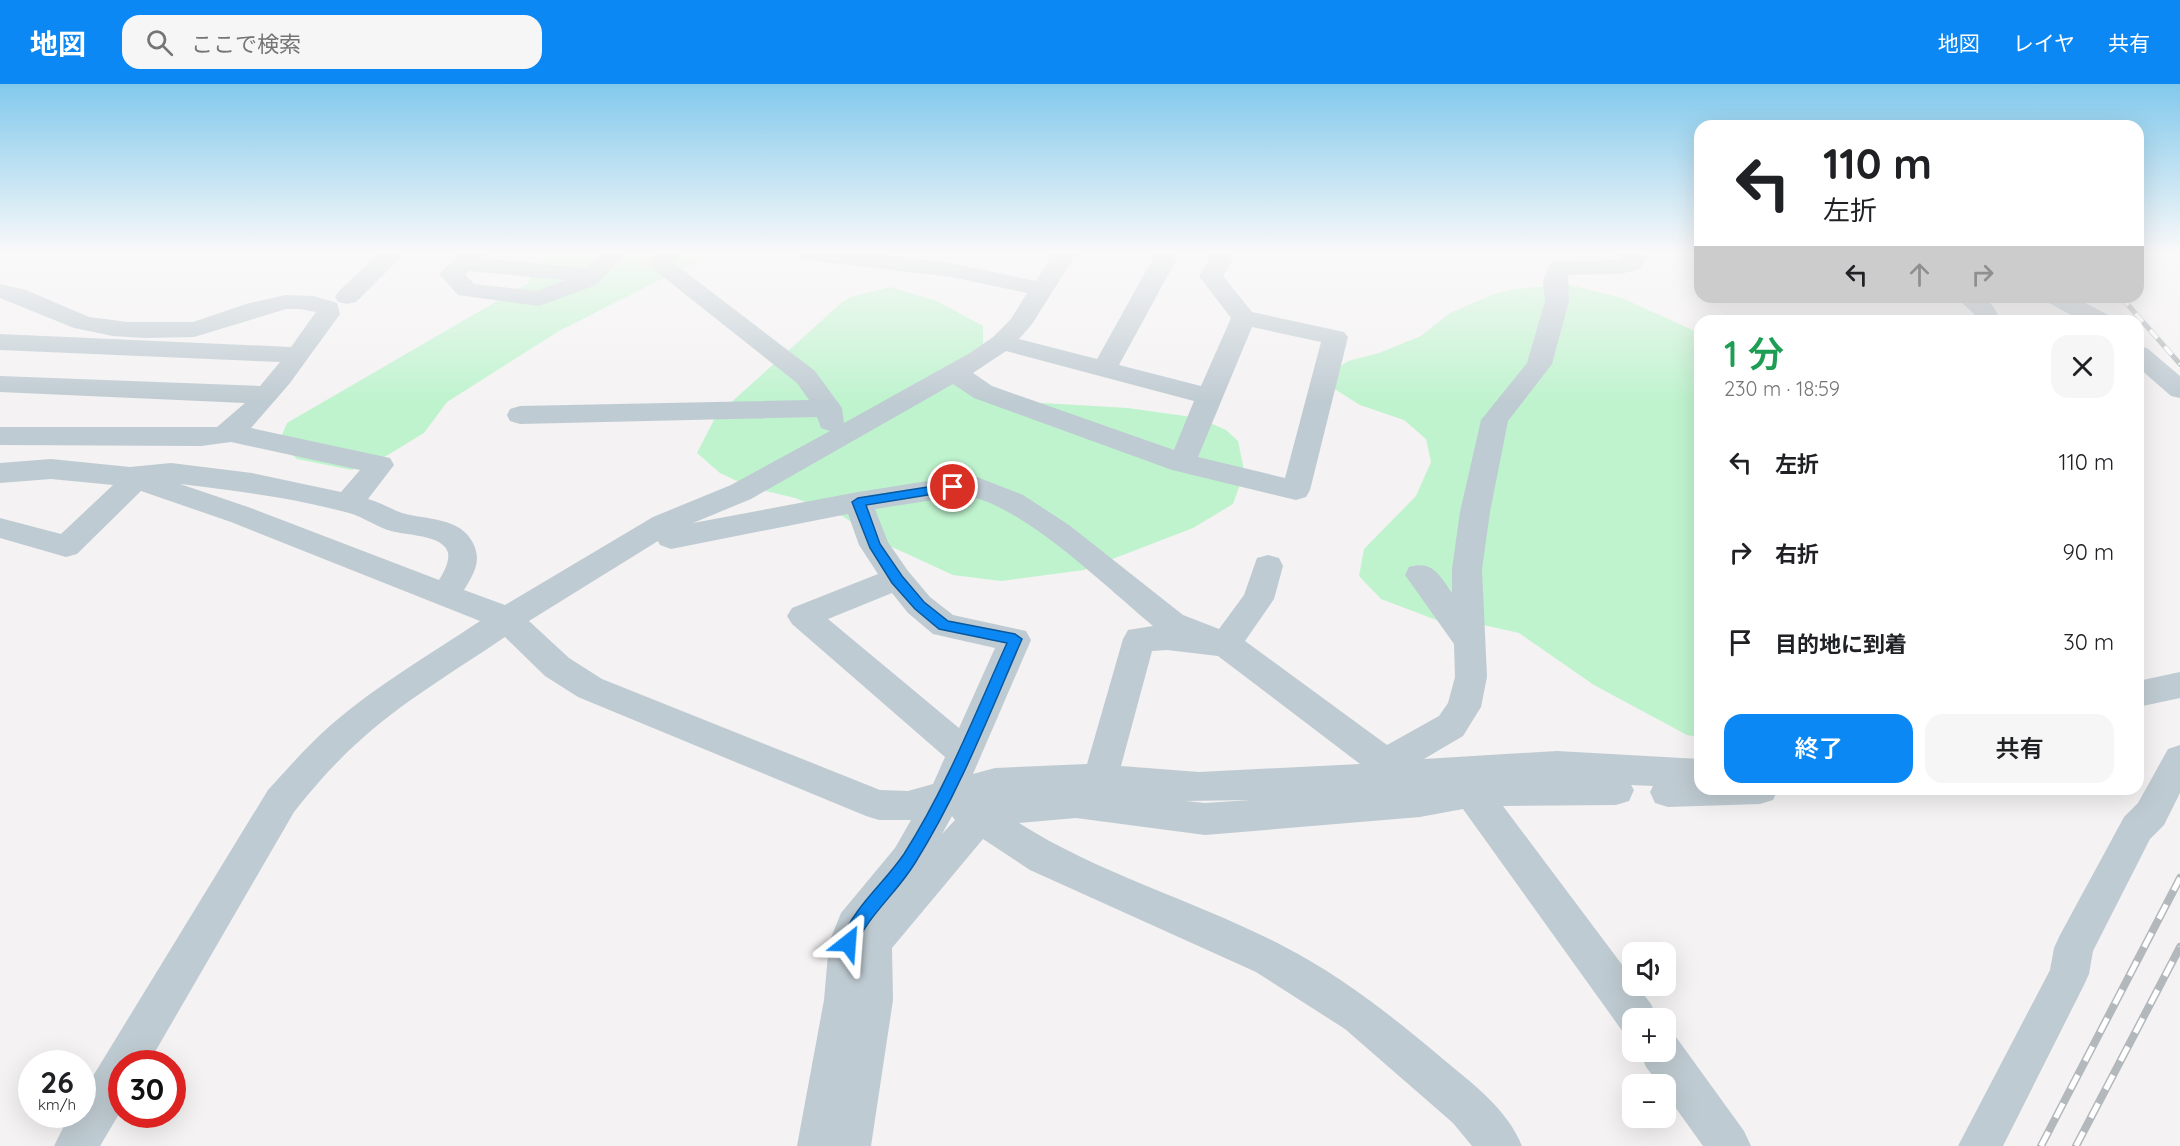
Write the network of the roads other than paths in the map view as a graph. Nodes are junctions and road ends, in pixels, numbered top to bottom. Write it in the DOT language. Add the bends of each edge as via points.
graph roads {
  1 [pos="35,303"];
  2 [pos="280,303"];
  3 [pos="305,303"];
  4 [pos="718,303"];
  5 [pos="1033,303"];
  6 [pos="1141,303"];
  7 [pos="1232,303"];
  8 [pos="1557,303"];
  9 [pos="1975,303"];
  10 [pos="2067,303"];
  11 [pos="1986,315"];
  12 [pos="2090,315"];
  13 [pos="1244,318"];
  14 [pos="186,330"];
  15 [pos="0,342"];
  16 [pos="1002,342"];
  17 [pos="302,348"];
  18 [pos="159,350"];
  19 [pos="2144,357"];
  20 [pos="2144,360"];
  21 [pos="2180,361"];
  22 [pos="1104,369"];
  23 [pos="956,374"];
  24 [pos="0,384"];
  25 [pos="123,390"];
  26 [pos="2180,390"];
  27 [pos="266,394"];
  28 [pos="1209,397"];
  29 [pos="829,408"];
  30 [pos="520,415"];
  31 [pos="228,432"];
  32 [pos="0,436"];
  33 [pos="78,437"];
  34 [pos="834,441"];
  35 [pos="0,447"];
  36 [pos="1182,463"];
  37 [pos="0,472"];
  38 [pos="133,478"];
  39 [pos="858,502"];
  40 [pos="348,503"];
  41 [pos="0,528"];
  42 [pos="623,547"];
  43 [pos="1268,566"];
  44 [pos="1420,575"];
  45 [pos="897,579"];
  46 [pos="445,596"];
  47 [pos="507,619"];
  48 [pos="1470,643"];
  49 [pos="1225,644"];
  50 [pos="2180,685"];
  51 [pos="2144,693"];
  52 [pos="965,753"];
  53 [pos="2180,759"];
  54 [pos="1390,769"];
  55 [pos="1694,774"];
  56 [pos="1100,780"];
  57 [pos="1465,783"];
  58 [pos="1694,793"];
  59 [pos="946,794"];
  60 [pos="980,818"];
  61 [pos="1629,1008"];
  62 [pos="132,1050"];
  63 [pos="1667,1062"];
  64 [pos="108,1092"];
  65 [pos="76,1146"];
  66 [pos="819,1146"];
  67 [pos="849,1146"];
  68 [pos="1500,1146"];
  69 [pos="1729,1146"];
  70 [pos="1980,1146"];
  1 -- 14 [label="street" via="110,329"];
  2 -- 14 [label="street"];
  3 -- 17 [label="street" via="328,308 328,314"];
  4 -- 29 [label="street" via="806,377"];
  5 -- 16 [label="street"];
  6 -- 22 [label="street"];
  7 -- 13 [label="street"];
  8 -- 48 [label="street" via="1539,364 1495,420 1467,569"];
  9 -- 11 [label="street"];
  10 -- 12 [label="street"];
  13 -- 28 [label="street"];
  13 -- 36 [label="street" via="1335,337 1296,490"];
  14 -- 17 [label="street" via="298,334 306,336"];
  14 -- 18 [label="street"];
  15 -- 18 [label="street"];
  16 -- 22 [label="street"];
  16 -- 23 [label="street"];
  17 -- 18 [label="street"];
  17 -- 27 [label="street"];
  18 -- 25 [label="street"];
  19 -- 21 [label="street"];
  20 -- 26 [label="street"];
  22 -- 28 [label="street"];
  23 -- 34 [label="street"];
  23 -- 36 [label="street" via="983,392"];
  24 -- 25 [label="street"];
  25 -- 27 [label="street"];
  25 -- 33 [label="street"];
  27 -- 31 [label="street" via="242,423"];
  28 -- 36 [label="street"];
  29 -- 30 [label="street"];
  29 -- 34 [label="street"];
  31 -- 33 [label="street" via="197,437"];
  31 -- 40 [label="street" via="380,465"];
  32 -- 33 [label="street"];
  33 -- 35 [label="street"];
  34 -- 42 [label="street" via="741,492 663,524"];
  37 -- 38 [label="street" via="51,469"];
  38 -- 40 [label="street" via="171,473 252,483"];
  38 -- 41 [label="street" via="66,546"];
  38 -- 46 [label="street" via="242,515"];
  39 -- 42 [label="street"];
  39 -- 45 [label="street" via="874,545"];
  39 -- 49 [label="street" via="953,487 977,487 1013,502 1059,532 1172,624"];
  40 -- 46 [label="street" via="456,539 463,553 461,569"];
  42 -- 47 [label="street"];
  43 -- 49 [label="street" via="1258,599"];
  44 -- 48 [label="street"];
  45 -- 52 [label="street" via="919,605 944,625 1015,639"];
  45 -- 52 [label="street" via="803,616"];
  46 -- 47 [label="street"];
  47 -- 59 [label="street" via="557,667 590,688 879,805 908,806"];
  47 -- 62 [label="street" via="392,697 310,766 276,810"];
  48 -- 54 [label="street" via="1471,676 1464,707 1451,726"];
  49 -- 54 [label="street"];
  49 -- 56 [label="street" via="1139,639"];
  50 -- 51 [label="street"];
  52 -- 59 [label="street"];
  53 -- 70 [label="street" via="2151,814 2137,828 2074,948 2069,974"];
  54 -- 56 [label="street" via="1343,781 1198,787"];
  54 -- 57 [label="street"];
  55 -- 57 [label="street" via="1557,766"];
  56 -- 59 [label="street" via="995,783"];
  57 -- 58 [label="street"];
  57 -- 60 [label="street" via="1420,802 1205,819 1076,803 997,809"];
  57 -- 61 [label="street"];
  59 -- 60 [label="street"];
  59 -- 66 [label="street" via="908,860 855,926 848,943 844,1000"];
  60 -- 67 [label="street" via="879,933 873,945 873,1000"];
  60 -- 68 [label="street" via="1043,858 1270,958 1359,1015 1468,1108"];
  63 -- 69 [label="street"];
  64 -- 65 [label="street"];
}
